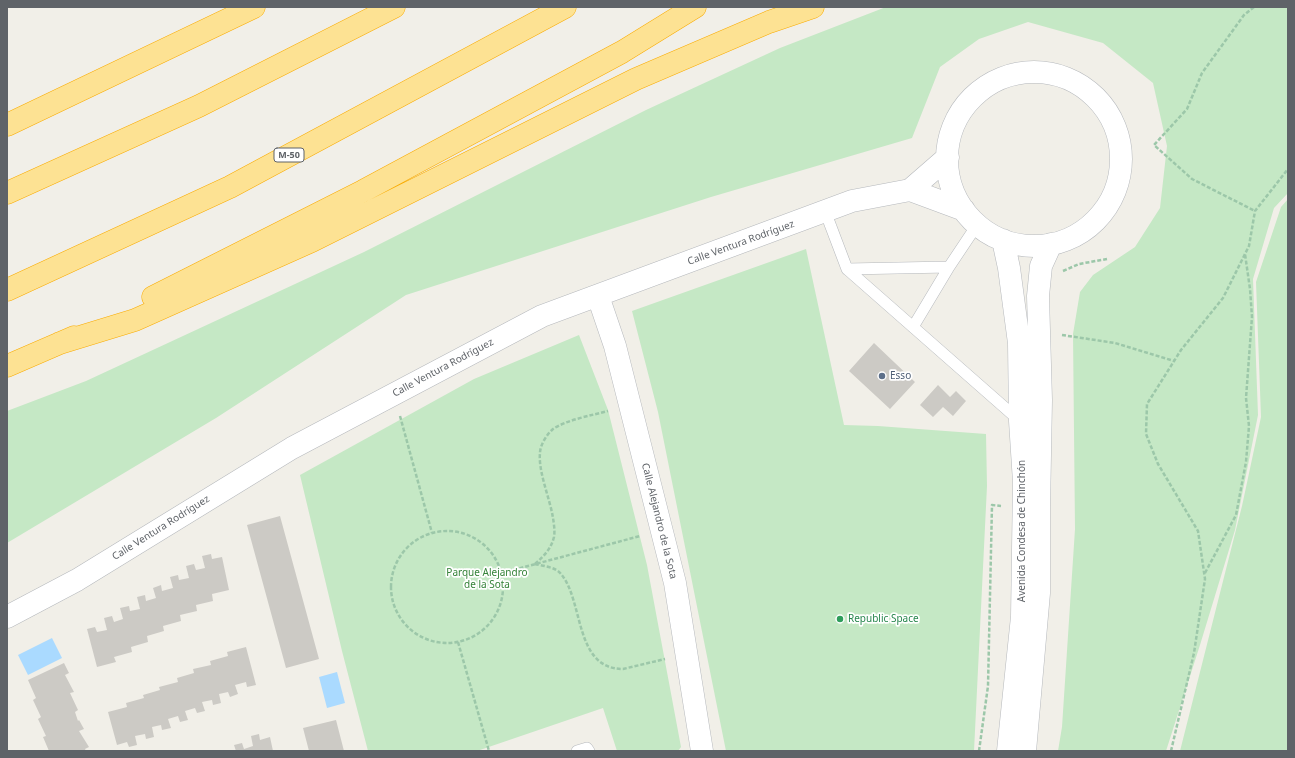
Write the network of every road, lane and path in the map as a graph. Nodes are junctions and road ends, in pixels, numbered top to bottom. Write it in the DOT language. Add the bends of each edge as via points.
graph roads {
  1 [pos="254,7"];
  2 [pos="394,7"];
  3 [pos="565,7"];
  4 [pos="695,7"];
  5 [pos="813,7"];
  6 [pos="1254,7"];
  7 [pos="7,125"];
  8 [pos="948,157"];
  9 [pos="1288,168"];
  10 [pos="910,190"];
  11 [pos="7,193"];
  12 [pos="825,211"];
  13 [pos="1255,211"];
  14 [pos="971,218"];
  15 [pos="1003,240"];
  16 [pos="1052,244"];
  17 [pos="1245,254"];
  18 [pos="949,267"];
  19 [pos="847,270"];
  20 [pos="7,290"];
  21 [pos="598,296"];
  22 [pos="913,327"];
  23 [pos="1056,334"];
  24 [pos="60,344"];
  25 [pos="1174,361"];
  26 [pos="7,366"];
  27 [pos="398,410"];
  28 [pos="612,410"];
  29 [pos="1020,421"];
  30 [pos="432,533"];
  31 [pos="645,534"];
  32 [pos="535,564"];
  33 [pos="502,573"];
  34 [pos="1205,574"];
  35 [pos="7,617"];
  36 [pos="458,642"];
  37 [pos="670,658"];
  38 [pos="489,751"];
  39 [pos="577,751"];
  40 [pos="589,751"];
  41 [pos="702,751"];
  42 [pos="1008,751"];
  43 [pos="1025,751"];
  44 [pos="1172,751"];
  1 -- 7 [label="highway"];
  2 -- 11 [label="highway" via="199,106"];
  3 -- 20 [label="highway, M-50" via="230,187"];
  4 -- 24 [label="highway" via="622,52 370,187"];
  5 -- 24 [label="highway" via="769,22 636,79 298,247 135,320"];
  6 -- 13 [label="path" via="1244,15 1202,73 1187,109 1154,145 1192,179"];
  8 -- 10 [label="street"];
  8 -- 14 [label="street" via="948,174 958,202"];
  8 -- 16 [label="street" via="948,144 958,116 977,93 1002,77 1031,71 1060,75 1087,89 1107,111 1119,138 1121,168 1112,197 1095,221 1075,236"];
  9 -- 13 [label="path"];
  10 -- 12 [label="street, Calle Ventura Rodríguez" via="852,201"];
  10 -- 14 [label="street"];
  12 -- 19 [label="lane"];
  12 -- 21 [label="street, Calle Ventura Rodríguez"];
  13 -- 17 [label="path" via="1249,246"];
  14 -- 15 [label="street"];
  14 -- 18 [label="lane"];
  15 -- 16 [label="street" via="1027,246"];
  15 -- 29 [label="street, Avenida Condesa de Chinchón" via="1019,343"];
  16 -- 43 [label="street, Avenida Condesa de Chinchón" via="1041,266 1038,296 1041,400 1039,593"];
  17 -- 25 [label="path" via="1223,298"];
  17 -- 34 [label="path" via="1252,317 1246,398 1249,426 1246,462 1236,515"];
  18 -- 19 [label="lane"];
  18 -- 22 [label="lane"];
  19 -- 22 [label="lane"];
  21 -- 35 [label="street, Calle Ventura Rodríguez" via="542,316 292,448 78,580"];
  21 -- 41 [label="street, Calle Alejandro de la Sota" via="615,346 675,583"];
  22 -- 29 [label="lane"];
  23 -- 25 [label="path" via="1115,343"];
  24 -- 26 [label="highway"];
  25 -- 34 [label="path" via="1148,404 1146,434 1158,464 1198,531"];
  27 -- 30 [label="path"];
  28 -- 32 [label="path" via="563,424 549,433 543,444 540,464 552,509 554,535 546,554"];
  29 -- 42 [label="street, Avenida Condesa de Chinchón" via="1024,482 1022,617"];
  30 -- 33 [label="path" via="441,530 460,531 477,538 491,551"];
  30 -- 36 [label="path" via="423,535 408,546 397,560 391,578 391,596 397,614 409,628 424,639 442,643"];
  31 -- 32 [label="path"];
  32 -- 33 [label="path"];
  32 -- 37 [label="path" via="547,566 561,573 569,588 588,647 593,657 603,664 622,669"];
  33 -- 36 [label="path" via="504,586 501,605 492,622 478,634"];
  34 -- 44 [label="path" via="1194,653"];
  36 -- 38 [label="path"];
  39 -- 40 [label="lane" via="587,748"];
}
